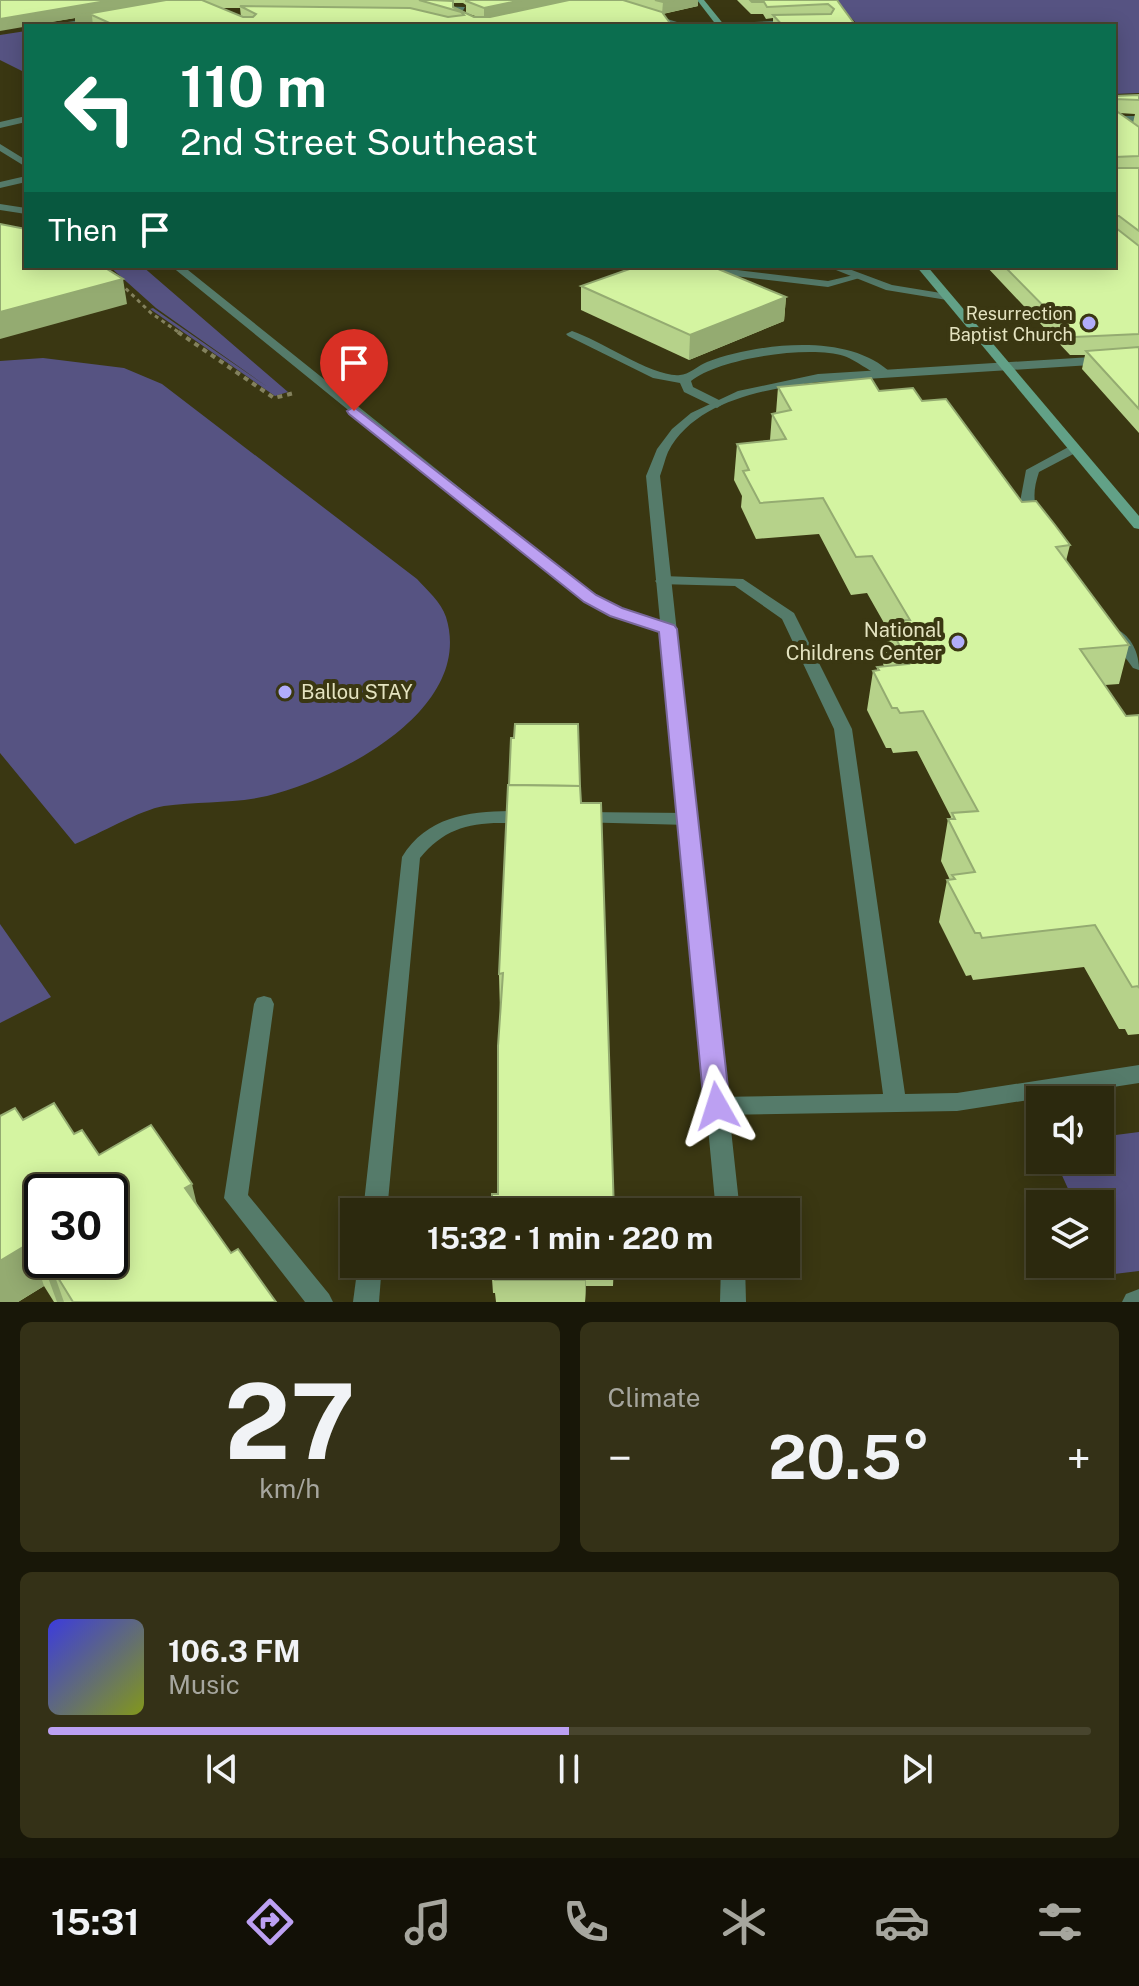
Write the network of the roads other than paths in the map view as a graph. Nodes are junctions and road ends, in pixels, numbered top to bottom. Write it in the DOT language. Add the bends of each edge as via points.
graph roads {
  1 [pos="700,0"];
  2 [pos="419,8"];
  3 [pos="642,13"];
  4 [pos="99,18"];
  5 [pos="800,21"];
  6 [pos="66,24"];
  7 [pos="480,24"];
  8 [pos="679,24"];
  9 [pos="719,24"];
  10 [pos="740,24"];
  11 [pos="24,119"];
  12 [pos="1116,119"];
  13 [pos="1139,119"];
  14 [pos="1116,120"];
  15 [pos="0,125"];
  16 [pos="1127,129"];
  17 [pos="0,147"];
  18 [pos="24,163"];
  19 [pos="24,179"];
  20 [pos="0,185"];
  21 [pos="0,207"];
  22 [pos="24,211"];
  23 [pos="178,268"];
  24 [pos="693,268"];
  25 [pos="836,268"];
  26 [pos="923,268"];
  27 [pos="858,277"];
  28 [pos="947,297"];
  29 [pos="572,334"];
  30 [pos="1139,358"];
  31 [pos="1005,366"];
  32 [pos="885,373"];
  33 [pos="685,380"];
  34 [pos="717,404"];
  35 [pos="1074,448"];
  36 [pos="1139,525"];
  37 [pos="1045,535"];
  38 [pos="663,581"];
  39 [pos="1107,622"];
  40 [pos="668,629"];
  41 [pos="1139,665"];
  42 [pos="688,819"];
  43 [pos="264,1004"];
  44 [pos="1139,1074"];
  45 [pos="895,1103"];
  46 [pos="717,1106"];
  47 [pos="376,1198"];
  48 [pos="727,1198"];
  49 [pos="369,1278"];
  50 [pos="733,1278"];
  51 [pos="320,1302"];
  52 [pos="366,1302"];
  53 [pos="733,1302"];
  1 -- 9 [label="main road"];
  2 -- 7 [label="street" via="463,8 457,15"];
  3 -- 8 [label="street"];
  4 -- 6 [label="street"];
  5 -- 10 [label="street"];
  11 -- 15 [label="street"];
  12 -- 13 [label="street"];
  14 -- 16 [label="street"];
  17 -- 18 [label="street"];
  19 -- 20 [label="street"];
  21 -- 22 [label="street"];
  23 -- 40 [label="street" via="576,588 616,612"];
  24 -- 27 [label="street" via="828,284"];
  25 -- 27 [label="street"];
  26 -- 28 [label="main road"];
  27 -- 28 [label="street" via="902,291"];
  28 -- 31 [label="main road"];
  29 -- 33 [label="street" via="657,375"];
  30 -- 31 [label="street"];
  31 -- 32 [label="street"];
  31 -- 35 [label="main road"];
  32 -- 33 [label="street" via="853,355 813,349 699,367"];
  32 -- 34 [label="street" via="782,384"];
  33 -- 34 [label="street" via="688,389"];
  34 -- 38 [label="street" via="675,432 656,460"];
  35 -- 36 [label="main road"];
  35 -- 37 [label="street" via="1033,470 1026,490 1027,510"];
  38 -- 40 [label="street"];
  38 -- 45 [label="street" via="738,582 789,616 843,729"];
  39 -- 41 [label="street"];
  40 -- 42 [label="street"];
  42 -- 46 [label="street"];
  42 -- 47 [label="street" via="472,817 423,839 411,857"];
  43 -- 51 [label="street" via="236,1198"];
  44 -- 45 [label="street" via="957,1102"];
  45 -- 46 [label="street"];
  46 -- 48 [label="street"];
  49 -- 52 [label="street"];
  50 -- 53 [label="street"];
}
